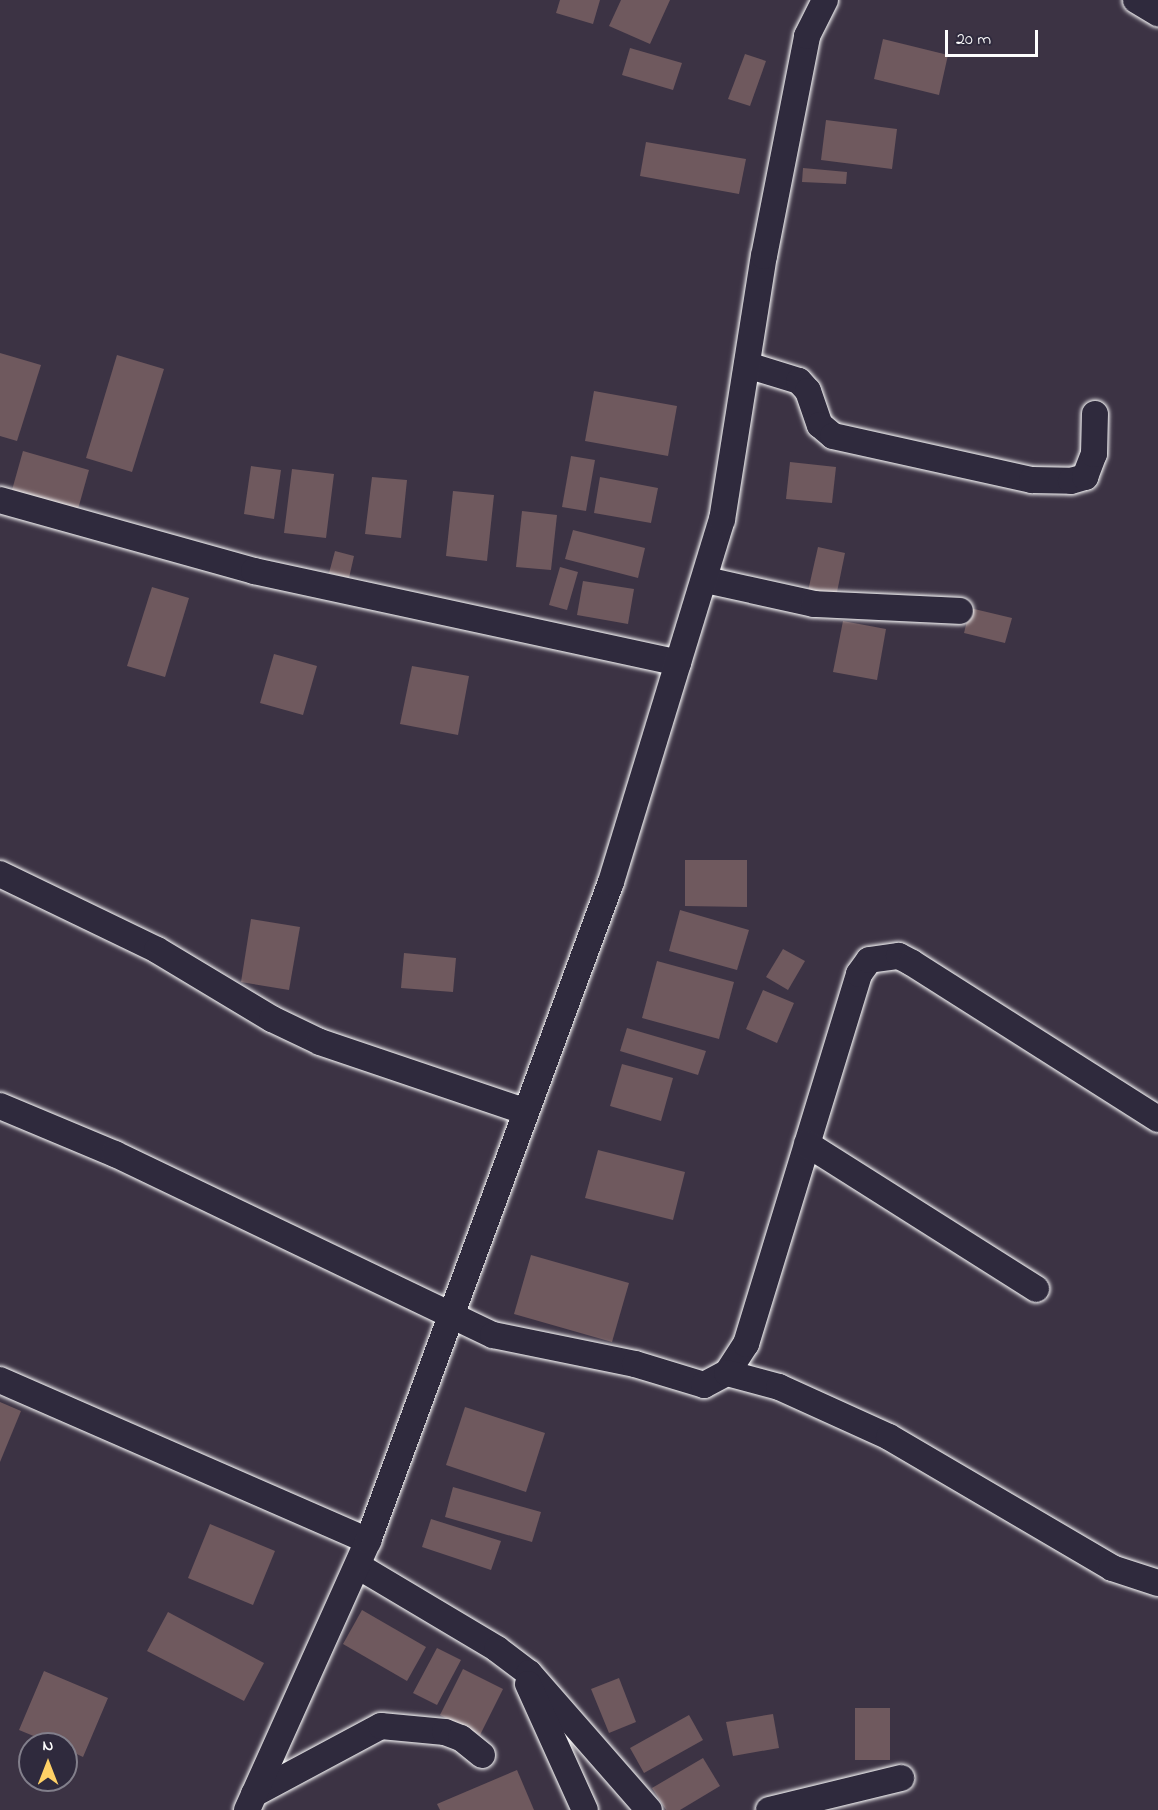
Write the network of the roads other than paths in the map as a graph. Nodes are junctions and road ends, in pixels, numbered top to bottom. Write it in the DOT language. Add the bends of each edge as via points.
graph roads {
  1 [pos="825,0"];
  2 [pos="1136,0"];
  3 [pos="1158,13"];
  4 [pos="747,365"];
  5 [pos="1095,414"];
  6 [pos="0,500"];
  7 [pos="706,580"];
  8 [pos="960,611"];
  9 [pos="678,663"];
  10 [pos="0,874"];
  11 [pos="0,1106"];
  12 [pos="524,1111"];
  13 [pos="1158,1119"];
  14 [pos="807,1144"];
  15 [pos="1036,1288"];
  16 [pos="452,1316"];
  17 [pos="727,1373"];
  18 [pos="0,1380"];
  19 [pos="368,1541"];
  20 [pos="358,1566"];
  21 [pos="1158,1583"];
  22 [pos="519,1665"];
  23 [pos="482,1755"];
  24 [pos="901,1778"];
  25 [pos="250,1802"];
  26 [pos="585,1810"];
  27 [pos="649,1810"];
  28 [pos="769,1810"];
  1 -- 4 [label="street" via="807,36"];
  2 -- 3 [label="street"];
  4 -- 5 [label="street" via="799,381 808,391 820,425 833,436 1032,480 1071,481 1085,477 1094,454"];
  4 -- 7 [label="street" via="722,520"];
  6 -- 9 [label="street" via="254,571"];
  7 -- 8 [label="street" via="814,604"];
  7 -- 9 [label="street"];
  9 -- 12 [label="street" via="611,882"];
  10 -- 12 [label="street" via="157,950 272,1019 320,1042"];
  11 -- 16 [label="street" via="115,1154"];
  12 -- 16 [label="street"];
  13 -- 14 [label="street" via="912,963 886,956 869,960 859,974"];
  14 -- 15 [label="street"];
  14 -- 17 [label="street" via="746,1344"];
  16 -- 17 [label="street" via="493,1335 635,1364 705,1385"];
  16 -- 19 [label="street"];
  17 -- 21 [label="street" via="779,1387 889,1437 1112,1568"];
  18 -- 19 [label="street"];
  19 -- 20 [label="street"];
  20 -- 22 [label="street"];
  20 -- 25 [label="street"];
  22 -- 26 [label="street"];
  22 -- 27 [label="street"];
  23 -- 25 [label="street" via="461,1738 445,1732 381,1726"];
  24 -- 28 [label="street"];
}
